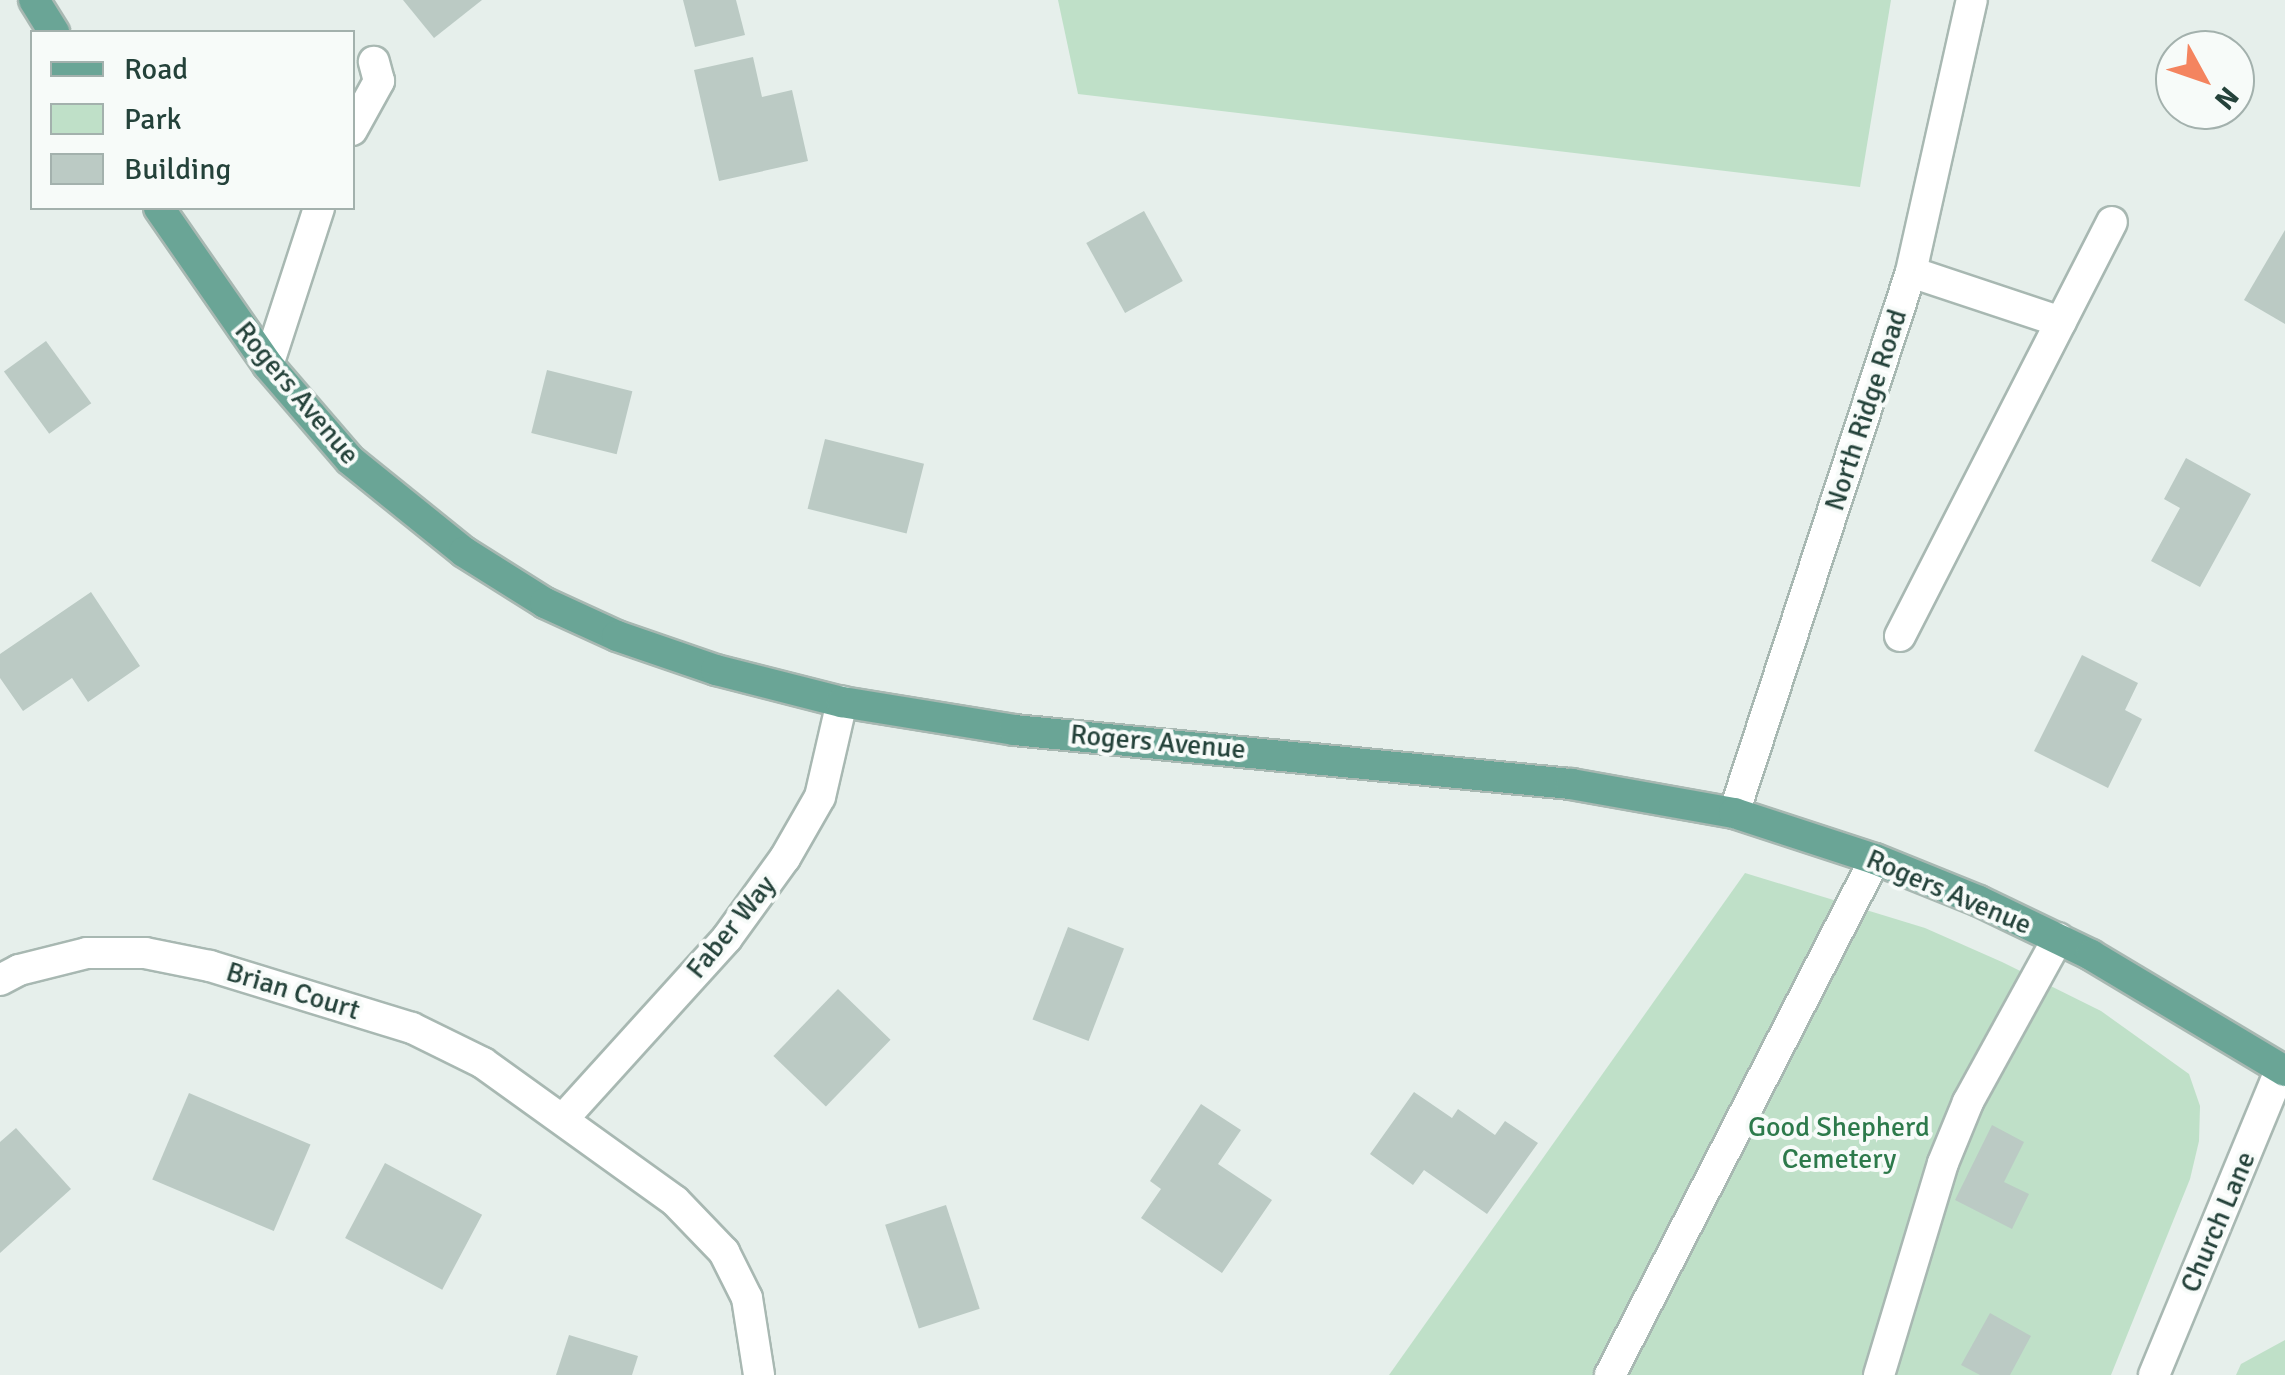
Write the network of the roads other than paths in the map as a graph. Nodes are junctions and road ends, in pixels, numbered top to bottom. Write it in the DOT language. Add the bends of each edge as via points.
graph roads {
  1 [pos="34,0"];
  2 [pos="1972,0"];
  3 [pos="53,30"];
  4 [pos="374,62"];
  5 [pos="355,125"];
  6 [pos="160,210"];
  7 [pos="318,210"];
  8 [pos="2112,222"];
  9 [pos="1910,272"];
  10 [pos="2061,322"];
  11 [pos="268,365"];
  12 [pos="1900,636"];
  13 [pos="842,702"];
  14 [pos="1734,813"];
  15 [pos="1875,859"];
  16 [pos="2058,938"];
  17 [pos="0,980"];
  18 [pos="2283,1070"];
  19 [pos="564,1119"];
  20 [pos="759,1375"];
  21 [pos="1610,1375"];
  22 [pos="1879,1375"];
  23 [pos="2154,1375"];
  1 -- 3 [label="main road"];
  2 -- 9 [label="street, North Ridge Road"];
  4 -- 5 [label="street" via="379,82"];
  6 -- 11 [label="main road, Rogers Avenue"];
  7 -- 11 [label="street"];
  8 -- 10 [label="street"];
  9 -- 10 [label="street"];
  9 -- 14 [label="street, North Ridge Road"];
  10 -- 12 [label="street"];
  11 -- 13 [label="main road, Rogers Avenue" via="350,460 464,552 546,603 716,670"];
  13 -- 14 [label="main road, Rogers Avenue" via="1014,730 1571,784"];
  13 -- 19 [label="street, Faber Way" via="820,797 785,858 727,938"];
  14 -- 15 [label="main road, Rogers Avenue"];
  15 -- 16 [label="main road, Rogers Avenue"];
  15 -- 21 [label="street"];
  16 -- 18 [label="main road, Rogers Avenue"];
  16 -- 22 [label="street" via="1968,1102 1943,1163"];
  17 -- 19 [label="street, Brian Court" via="87,953 144,953 210,966 412,1028 482,1063"];
  18 -- 23 [label="street, Church Lane"];
  19 -- 20 [label="street, Brian Court" via="675,1200 724,1252 748,1298"];
}
